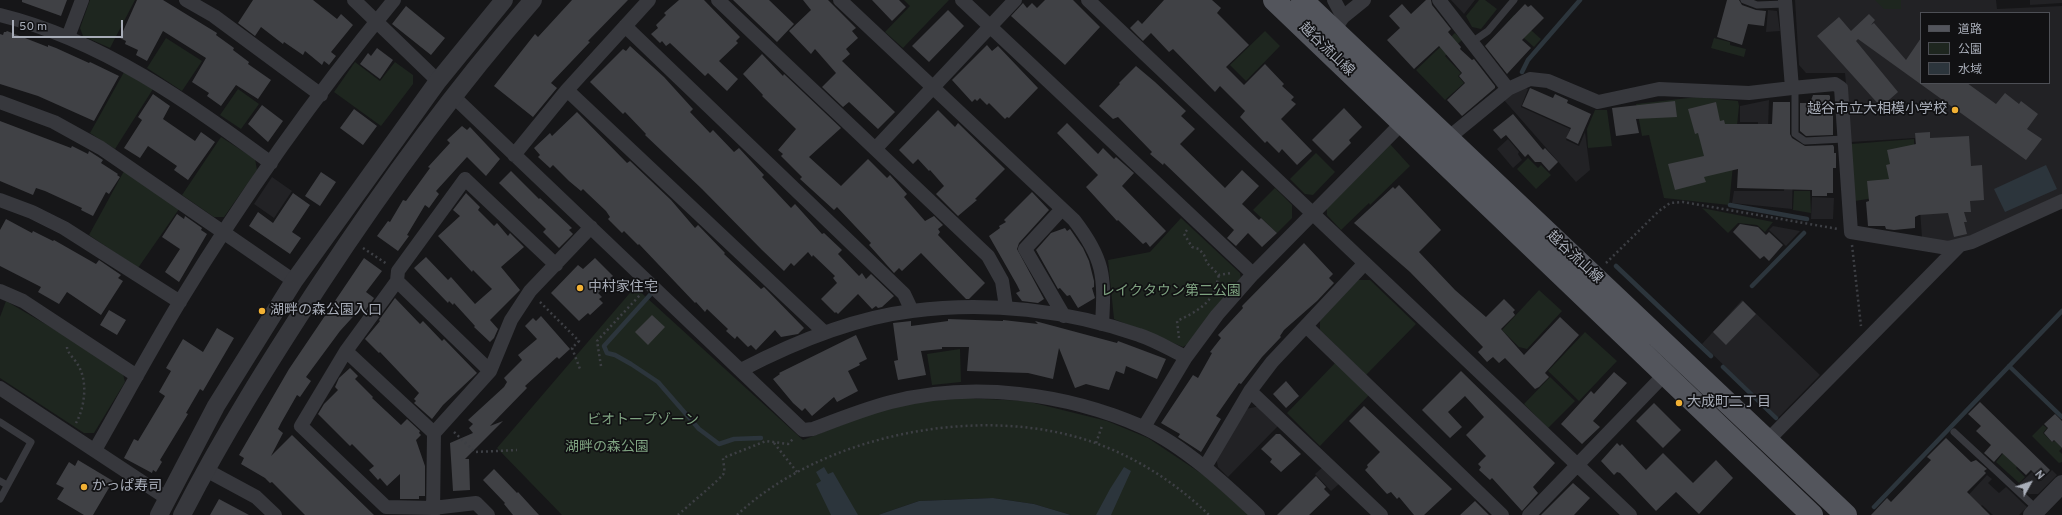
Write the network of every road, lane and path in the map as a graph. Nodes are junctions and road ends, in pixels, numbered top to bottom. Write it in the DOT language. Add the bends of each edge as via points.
graph roads {
  1 [pos="82,0"];
  2 [pos="186,0"];
  3 [pos="354,0"];
  4 [pos="394,0"];
  5 [pos="504,0"];
  6 [pos="533,0"];
  7 [pos="649,0"];
  8 [pos="718,0"];
  9 [pos="840,0"];
  10 [pos="962,0"];
  11 [pos="1015,0"];
  12 [pos="1088,0"];
  13 [pos="1274,0"];
  14 [pos="1302,0"];
  15 [pos="1334,0"];
  16 [pos="1364,0"];
  17 [pos="1440,0"];
  18 [pos="1514,0"];
  19 [pos="1744,0"];
  20 [pos="1784,2"];
  21 [pos="0,15"];
  22 [pos="377,21"];
  23 [pos="1338,24"];
  24 [pos="625,26"];
  25 [pos="989,27"];
  26 [pos="68,37"];
  27 [pos="1472,42"];
  28 [pos="438,81"];
  29 [pos="932,87"];
  30 [pos="1793,87"];
  31 [pos="1508,89"];
  32 [pos="568,90"];
  33 [pos="321,95"];
  34 [pos="454,97"];
  35 [pos="0,102"];
  36 [pos="1402,123"];
  37 [pos="1447,139"];
  38 [pos="1844,139"];
  39 [pos="876,148"];
  40 [pos="514,155"];
  41 [pos="272,163"];
  42 [pos="0,200"];
  43 [pos="2062,201"];
  44 [pos="1062,209"];
  45 [pos="1312,213"];
  46 [pos="1195,220"];
  47 [pos="592,227"];
  48 [pos="225,232"];
  49 [pos="1851,232"];
  50 [pos="1959,246"];
  51 [pos="364,248"];
  52 [pos="1365,263"];
  53 [pos="1606,263"];
  54 [pos="556,265"];
  55 [pos="1234,272"];
  56 [pos="1253,274"];
  57 [pos="1219,275"];
  58 [pos="397,276"];
  59 [pos="294,281"];
  60 [pos="651,284"];
  61 [pos="0,291"];
  62 [pos="530,291"];
  63 [pos="180,302"];
  64 [pos="1006,307"];
  65 [pos="912,311"];
  66 [pos="1064,316"];
  67 [pos="1102,324"];
  68 [pos="1306,326"];
  69 [pos="825,333"];
  70 [pos="74,335"];
  71 [pos="1179,340"];
  72 [pos="1862,343"];
  73 [pos="346,351"];
  74 [pos="1186,357"];
  75 [pos="601,366"];
  76 [pos="580,369"];
  77 [pos="741,370"];
  78 [pos="490,371"];
  79 [pos="1665,374"];
  80 [pos="137,376"];
  81 [pos="0,388"];
  82 [pos="1250,391"];
  83 [pos="1106,413"];
  84 [pos="0,422"];
  85 [pos="443,422"];
  86 [pos="1144,427"];
  87 [pos="803,430"];
  88 [pos="1954,432"];
  89 [pos="434,433"];
  90 [pos="70,434"];
  91 [pos="1768,440"];
  92 [pos="774,442"];
  93 [pos="1096,443"];
  94 [pos="95,450"];
  95 [pos="517,450"];
  96 [pos="1577,464"];
  97 [pos="1205,466"];
  98 [pos="206,470"];
  99 [pos="797,472"];
  100 [pos="0,481"];
  101 [pos="2062,484"];
  102 [pos="8,485"];
  103 [pos="0,499"];
  104 [pos="168,499"];
  105 [pos="433,511"];
  106 [pos="2035,512"];
  107 [pos="159,515"];
  108 [pos="182,515"];
  109 [pos="275,515"];
  110 [pos="488,515"];
  111 [pos="678,515"];
  112 [pos="738,515"];
  113 [pos="1209,515"];
  114 [pos="1258,515"];
  115 [pos="1382,515"];
  116 [pos="1502,515"];
  117 [pos="1529,515"];
  118 [pos="1630,515"];
  119 [pos="1812,515"];
  120 [pos="1846,515"];
  1 -- 26 [label="street"];
  2 -- 33 [label="street" via="214,16"];
  3 -- 22 [label="street"];
  4 -- 22 [label="street"];
  5 -- 28 [label="street"];
  6 -- 34 [label="street"];
  7 -- 24 [label="street"];
  8 -- 39 [label="street"];
  9 -- 29 [label="street"];
  10 -- 25 [label="street"];
  11 -- 25 [label="street"];
  12 -- 45 [label="street"];
  13 -- 36 [label="main road, 越谷流山線"];
  14 -- 23 [label="main road, 越谷流山線"];
  15 -- 23 [label="street"];
  16 -- 23 [label="street"];
  17 -- 27 [label="street"];
  18 -- 27 [label="lane" via="1488,31"];
  19 -- 20 [label="lane" via="1757,5"];
  20 -- 30 [label="street"];
  21 -- 26 [label="street"];
  22 -- 28 [label="street"];
  22 -- 33 [label="street"];
  23 -- 37 [label="main road, 越谷流山線"];
  24 -- 32 [label="street"];
  24 -- 65 [label="street" via="904,294"];
  25 -- 29 [label="street"];
  25 -- 46 [label="street"];
  26 -- 41 [label="street" via="120,61 204,114"];
  27 -- 31 [label="street"];
  28 -- 59 [label="street"];
  29 -- 39 [label="street"];
  29 -- 44 [label="street"];
  30 -- 31 [label="street" via="1749,93 1660,89 1598,102 1548,81 1530,79"];
  30 -- 38 [label="lane" via="1795,134 1805,141"];
  30 -- 38 [label="street" via="1835,84 1841,88"];
  31 -- 37 [label="street"];
  32 -- 40 [label="street"];
  32 -- 69 [label="street"];
  33 -- 41 [label="street"];
  34 -- 40 [label="street"];
  34 -- 98 [label="street" via="400,167 346,244 266,365"];
  35 -- 48 [label="street" via="54,122 101,148"];
  36 -- 45 [label="street"];
  36 -- 79 [label="main road, 越谷流山線"];
  37 -- 91 [label="main road, 越谷流山線"];
  38 -- 49 [label="street"];
  39 -- 64 [label="street" via="988,256 1002,281"];
  40 -- 47 [label="street"];
  41 -- 48 [label="street"];
  42 -- 63 [label="street" via="64,228"];
  43 -- 50 [label="street"];
  44 -- 66 [label="street" via="1025,249"];
  44 -- 67 [label="street" via="1088,239 1100,262 1104,291"];
  45 -- 52 [label="street"];
  45 -- 56 [label="street"];
  46 -- 56 [label="street"];
  46 -- 57 [label="path" via="1184,234 1192,247 1199,249 1207,263"];
  47 -- 54 [label="street"];
  47 -- 60 [label="street"];
  48 -- 59 [label="street"];
  48 -- 63 [label="street"];
  49 -- 50 [label="street" via="1948,248"];
  49 -- 53 [label="path" via="1683,202 1670,203"];
  49 -- 72 [label="path"];
  50 -- 72 [label="street"];
  51 -- 58 [label="path"];
  52 -- 68 [label="street"];
  52 -- 96 [label="street"];
  54 -- 58 [label="street" via="465,179"];
  54 -- 62 [label="street"];
  55 -- 57 [label="path"];
  56 -- 74 [label="street" via="1217,315"];
  57 -- 71 [label="path" via="1216,290 1206,302 1194,313 1177,321"];
  58 -- 73 [label="street"];
  58 -- 78 [label="street"];
  59 -- 104 [label="street" via="216,406"];
  60 -- 75 [label="path" via="597,341"];
  60 -- 77 [label="street"];
  61 -- 70 [label="street" via="23,301"];
  62 -- 76 [label="path" via="579,341 572,348"];
  62 -- 78 [label="street" via="511,320"];
  63 -- 80 [label="street"];
  64 -- 65 [label="street"];
  64 -- 66 [label="street"];
  65 -- 69 [label="street"];
  66 -- 67 [label="street"];
  67 -- 74 [label="street" via="1141,335"];
  68 -- 82 [label="street" via="1272,362"];
  68 -- 116 [label="street"];
  69 -- 77 [label="street" via="781,349"];
  70 -- 80 [label="street"];
  70 -- 90 [label="path" via="66,348 79,365 84,380 84,401 80,418"];
  72 -- 91 [label="street"];
  73 -- 89 [label="street"];
  73 -- 105 [label="street" via="301,426 386,507"];
  74 -- 86 [label="street"];
  77 -- 87 [label="street"];
  78 -- 85 [label="street"];
  79 -- 96 [label="street"];
  79 -- 119 [label="main road, 越谷流山線"];
  80 -- 94 [label="street"];
  81 -- 90 [label="street"];
  82 -- 97 [label="street"];
  82 -- 115 [label="street"];
  83 -- 86 [label="street"];
  83 -- 87 [label="street" via="1065,402 1005,392 967,392 891,402 813,429"];
  83 -- 93 [label="path"];
  84 -- 102 [label="lane" via="31,442"];
  85 -- 89 [label="street"];
  85 -- 95 [label="path" via="475,452"];
  86 -- 97 [label="street"];
  87 -- 92 [label="path" via="788,444"];
  88 -- 106 [label="lane"];
  89 -- 105 [label="street"];
  90 -- 94 [label="street"];
  91 -- 120 [label="main road, 越谷流山線"];
  92 -- 99 [label="path"];
  92 -- 111 [label="path" via="766,441 723,458 724,474"];
  93 -- 99 [label="path" via="1051,431 1022,427 934,427 887,437 829,456"];
  93 -- 113 [label="path" via="1120,453 1166,480"];
  94 -- 104 [label="street"];
  96 -- 117 [label="street"];
  96 -- 118 [label="street"];
  97 -- 114 [label="street"];
  98 -- 108 [label="street"];
  98 -- 109 [label="street" via="256,497"];
  99 -- 112 [label="path" via="752,501"];
  100 -- 102 [label="lane"];
  101 -- 106 [label="street"];
  102 -- 103 [label="lane"];
  104 -- 107 [label="street"];
  105 -- 110 [label="street" via="476,503"];
}
